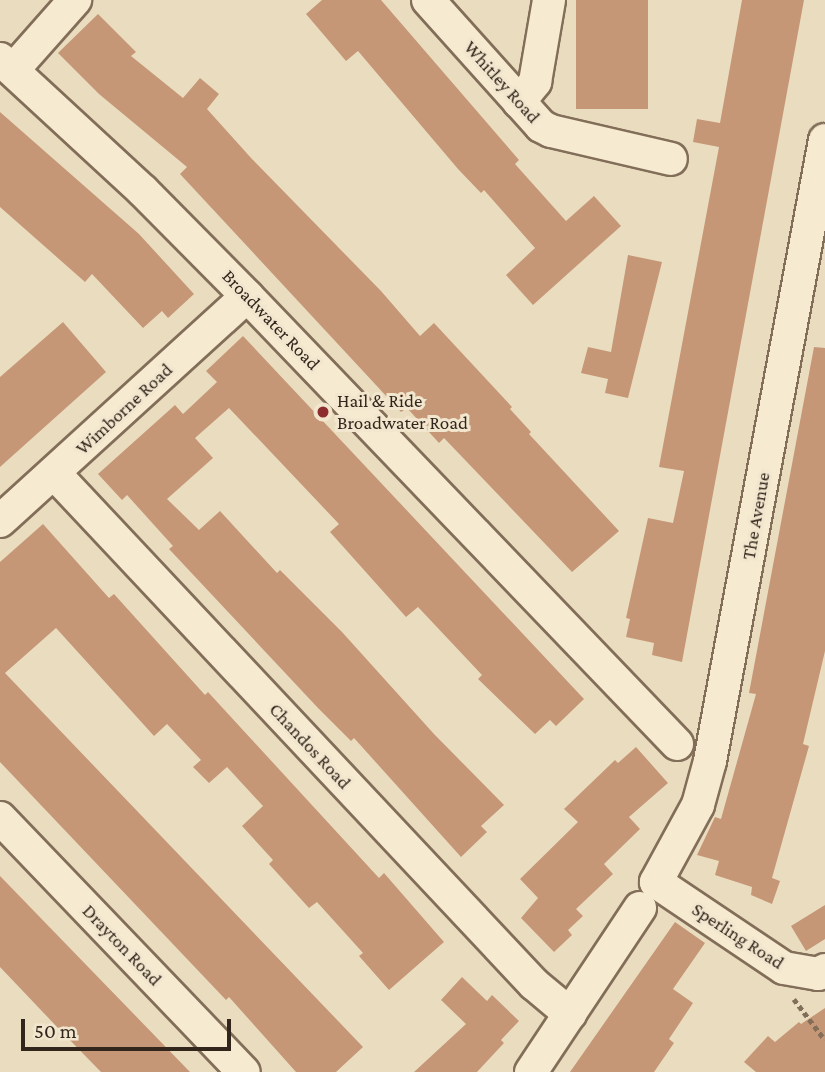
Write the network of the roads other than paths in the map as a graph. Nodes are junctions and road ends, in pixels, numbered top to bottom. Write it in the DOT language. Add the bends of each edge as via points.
graph roads {
  1 [pos="75,0"];
  2 [pos="428,0"];
  3 [pos="549,0"];
  4 [pos="6,64"];
  5 [pos="519,102"];
  6 [pos="825,140"];
  7 [pos="671,159"];
  8 [pos="247,296"];
  9 [pos="54,473"];
  10 [pos="0,521"];
  11 [pos="677,744"];
  12 [pos="0,817"];
  13 [pos="648,895"];
  14 [pos="825,970"];
  15 [pos="570,1014"];
  16 [pos="244,1072"];
  17 [pos="531,1072"];
  1 -- 4 [label="street"];
  2 -- 5 [label="street, Whitley Road"];
  3 -- 5 [label="street" via="535,82"];
  4 -- 8 [label="street, Broadwater Road"];
  5 -- 7 [label="street, Whitley Road" via="551,131"];
  6 -- 13 [label="street, The Avenue" via="710,761 698,805"];
  8 -- 9 [label="street, Wimborne Road"];
  8 -- 11 [label="street, Broadwater Road"];
  9 -- 10 [label="street, Wimborne Road"];
  9 -- 15 [label="street, Chandos Road" via="534,984"];
  12 -- 16 [label="street, Drayton Road"];
  13 -- 14 [label="street, Sperling Road" via="784,968 818,974"];
  13 -- 15 [label="street, The Avenue"];
  15 -- 17 [label="street, The Avenue"];
}
